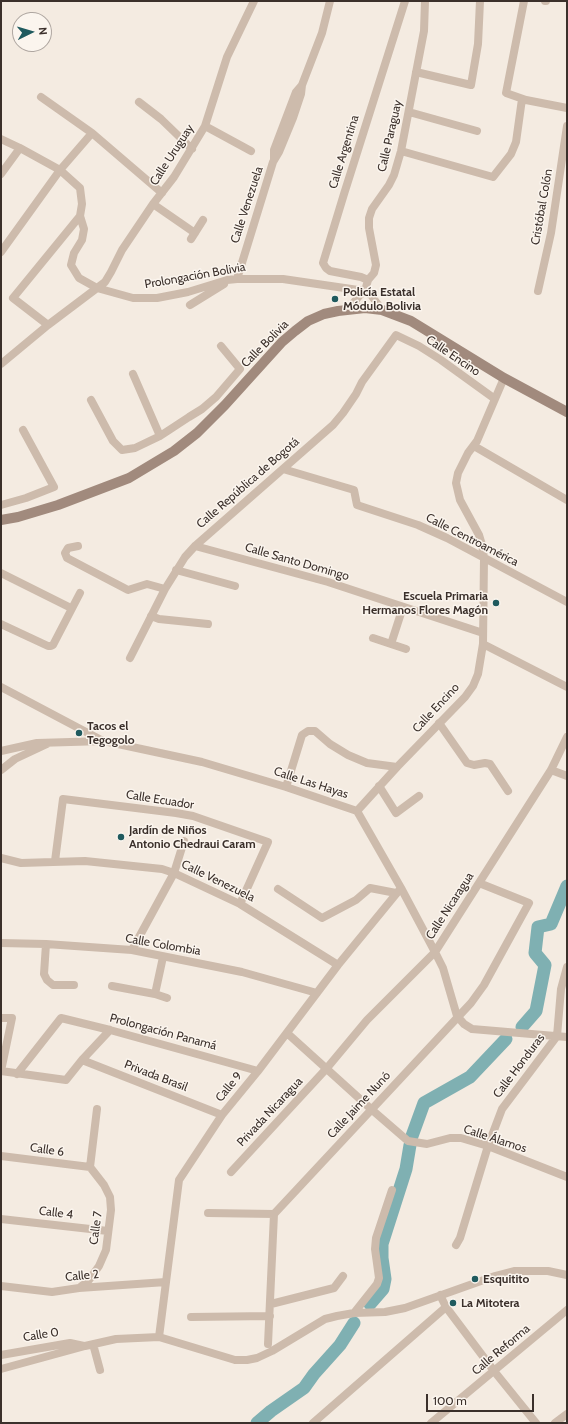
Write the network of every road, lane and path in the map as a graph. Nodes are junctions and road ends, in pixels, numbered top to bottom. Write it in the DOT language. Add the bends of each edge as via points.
graph roads {
  1 [pos="254,1"];
  2 [pos="330,1"];
  3 [pos="405,1"];
  4 [pos="425,1"];
  5 [pos="480,1"];
  6 [pos="524,1"];
  7 [pos="416,72"];
  8 [pos="40,97"];
  9 [pos="522,99"];
  10 [pos="139,102"];
  11 [pos="567,108"];
  12 [pos="409,112"];
  13 [pos="205,126"];
  14 [pos="567,126"];
  15 [pos="477,131"];
  16 [pos="92,134"];
  17 [pos="1,139"];
  18 [pos="20,148"];
  19 [pos="192,150"];
  20 [pos="251,151"];
  21 [pos="401,151"];
  22 [pos="60,170"];
  23 [pos="1,174"];
  24 [pos="162,194"];
  25 [pos="153,204"];
  26 [pos="80,216"];
  27 [pos="203,220"];
  28 [pos="1,252"];
  29 [pos="237,278"];
  30 [pos="227,280"];
  31 [pos="368,280"];
  32 [pos="97,288"];
  33 [pos="365,291"];
  34 [pos="538,292"];
  35 [pos="190,305"];
  36 [pos="348,310"];
  37 [pos="382,310"];
  38 [pos="48,325"];
  39 [pos="396,335"];
  40 [pos="221,346"];
  41 [pos="1,364"];
  42 [pos="133,374"];
  43 [pos="504,378"];
  44 [pos="216,397"];
  45 [pos="495,399"];
  46 [pos="91,400"];
  47 [pos="224,405"];
  48 [pos="567,412"];
  49 [pos="24,430"];
  50 [pos="160,436"];
  51 [pos="474,446"];
  52 [pos="283,468"];
  53 [pos="567,500"];
  54 [pos="1,505"];
  55 [pos="18,517"];
  56 [pos="1,520"];
  57 [pos="1,527"];
  58 [pos="78,546"];
  59 [pos="195,546"];
  60 [pos="484,558"];
  61 [pos="176,570"];
  62 [pos="1,573"];
  63 [pos="235,586"];
  64 [pos="165,589"];
  65 [pos="80,593"];
  66 [pos="567,602"];
  67 [pos="403,607"];
  68 [pos="72,608"];
  69 [pos="151,616"];
  70 [pos="1,624"];
  71 [pos="208,624"];
  72 [pos="483,634"];
  73 [pos="373,638"];
  74 [pos="391,644"];
  75 [pos="482,644"];
  76 [pos="406,649"];
  77 [pos="130,658"];
  78 [pos="1,687"];
  79 [pos="567,687"];
  80 [pos="439,723"];
  81 [pos="567,736"];
  82 [pos="104,741"];
  83 [pos="50,743"];
  84 [pos="1,751"];
  85 [pos="397,767"];
  86 [pos="1,770"];
  87 [pos="551,770"];
  88 [pos="567,776"];
  89 [pos="379,786"];
  90 [pos="286,787"];
  91 [pos="508,790"];
  92 [pos="419,796"];
  93 [pos="357,811"];
  94 [pos="184,841"];
  95 [pos="1,858"];
  96 [pos="55,861"];
  97 [pos="174,873"];
  98 [pos="479,883"];
  99 [pos="278,889"];
  100 [pos="399,891"];
  101 [pos="240,904"];
  102 [pos="1,943"];
  103 [pos="46,944"];
  104 [pos="132,950"];
  105 [pos="435,952"];
  106 [pos="162,957"];
  107 [pos="338,965"];
  108 [pos="567,967"];
  109 [pos="74,985"];
  110 [pos="112,986"];
  111 [pos="317,993"];
  112 [pos="155,994"];
  113 [pos="167,998"];
  114 [pos="457,1016"];
  115 [pos="1,1018"];
  116 [pos="110,1030"];
  117 [pos="287,1033"];
  118 [pos="557,1036"];
  119 [pos="567,1038"];
  120 [pos="82,1060"];
  121 [pos="326,1068"];
  122 [pos="1,1071"];
  123 [pos="258,1071"];
  124 [pos="17,1074"];
  125 [pos="96,1109"];
  126 [pos="371,1109"];
  127 [pos="222,1115"];
  128 [pos="488,1146"];
  129 [pos="1,1156"];
  130 [pos="90,1167"];
  131 [pos="231,1172"];
  132 [pos="567,1177"];
  133 [pos="392,1190"];
  134 [pos="208,1213"];
  135 [pos="274,1214"];
  136 [pos="1,1219"];
  137 [pos="108,1231"];
  138 [pos="456,1245"];
  139 [pos="567,1275"];
  140 [pos="342,1276"];
  141 [pos="166,1282"];
  142 [pos="446,1284"];
  143 [pos="1,1286"];
  144 [pos="79,1288"];
  145 [pos="448,1292"];
  146 [pos="440,1295"];
  147 [pos="271,1304"];
  148 [pos="446,1307"];
  149 [pos="567,1310"];
  150 [pos="354,1313"];
  151 [pos="270,1316"];
  152 [pos="192,1317"];
  153 [pos="159,1337"];
  154 [pos="268,1344"];
  155 [pos="89,1345"];
  156 [pos="1,1355"];
  157 [pos="1,1369"];
  158 [pos="100,1370"];
  159 [pos="494,1371"];
  160 [pos="567,1414"];
  161 [pos="313,1423"];
  162 [pos="431,1423"];
  163 [pos="536,1423"];
  164 [pos="555,1423"];
  1 -- 13 [label="street, Calle Uruguay" via="227,57"];
  2 -- 29 [label="street, Calle Venezuela" via="322,33 302,85 293,118 274,162"];
  3 -- 31 [label="street, Calle Argentina" via="323,263 330,271"];
  4 -- 7 [label="street, Calle Paraguay" via="424,30"];
  5 -- 7 [label="street" via="478,44 471,85"];
  6 -- 9 [label="street" via="506,93"];
  7 -- 12 [label="street, Calle Paraguay"];
  8 -- 16 [label="street"];
  9 -- 11 [label="street"];
  9 -- 21 [label="street" via="516,142 511,154 493,177"];
  10 -- 19 [label="street"];
  12 -- 15 [label="street"];
  12 -- 21 [label="street, Calle Paraguay"];
  13 -- 19 [label="street, Calle Uruguay"];
  13 -- 20 [label="street"];
  14 -- 34 [label="street, Cristóbal Colón" via="551,233"];
  16 -- 22 [label="street"];
  16 -- 24 [label="street"];
  17 -- 18 [label="street, Prolongación Bolivia"];
  18 -- 22 [label="street, Prolongación Bolivia"];
  18 -- 23 [label="street"];
  19 -- 24 [label="street, Calle Uruguay"];
  21 -- 31 [label="street, Calle Paraguay" via="394,175 369,218 376,265"];
  22 -- 26 [label="street, Prolongación Bolivia" via="80,188"];
  22 -- 28 [label="street"];
  24 -- 25 [label="street, Calle Uruguay"];
  25 -- 27 [label="street" via="193,236"];
  25 -- 32 [label="street, Calle Uruguay" via="122,250 105,282"];
  26 -- 32 [label="street, Prolongación Bolivia" via="84,229 82,240 74,253 71,265 79,278"];
  26 -- 38 [label="street" via="13,298"];
  29 -- 30 [label="street, Prolongación Bolivia"];
  29 -- 33 [label="street, Prolongación Bolivia" via="283,279"];
  30 -- 32 [label="street, Prolongación Bolivia" via="157,298 133,298"];
  30 -- 35 [label="street" via="222,286"];
  31 -- 33 [label="street, Calle Paraguay"];
  32 -- 38 [label="street, Calle Uruguay"];
  33 -- 36 [label="street, Calle Paraguay"];
  33 -- 37 [label="street"];
  36 -- 37 [label="main road, Calle Bolivia"];
  36 -- 47 [label="main road, Calle Bolivia" via="324,314 294,331"];
  37 -- 43 [label="main road, Calle Bolivia" via="411,321"];
  38 -- 41 [label="street, Calle Uruguay"];
  39 -- 45 [label="street, Calle Encino" via="441,360"];
  39 -- 52 [label="street, Calle República de Bogotá" via="343,413"];
  40 -- 44 [label="street" via="240,369"];
  42 -- 50 [label="street"];
  43 -- 45 [label="street, Calle Encino"];
  43 -- 48 [label="main road, Calle Bolivia"];
  44 -- 47 [label="street"];
  44 -- 50 [label="street"];
  45 -- 51 [label="street, Calle Encino"];
  46 -- 50 [label="street" via="113,441 122,450 135,448"];
  47 -- 55 [label="main road, Calle Bolivia" via="174,451 130,478 58,506"];
  49 -- 54 [label="street" via="54,487"];
  51 -- 53 [label="street"];
  51 -- 60 [label="street, Calle Encino" via="458,473 456,483 460,500 479,535"];
  52 -- 59 [label="street, Calle República de Bogotá"];
  52 -- 60 [label="street, Calle Centroamérica" via="354,490 357,504 418,525"];
  55 -- 56 [label="main road"];
  55 -- 57 [label="main road"];
  58 -- 64 [label="street" via="68,548 64,552 67,558 128,590 147,584"];
  59 -- 61 [label="street, Calle República de Bogotá"];
  59 -- 67 [label="street, Calle Santo Domingo" via="328,582"];
  60 -- 66 [label="street, Calle Centroamérica"];
  60 -- 72 [label="street, Calle Encino"];
  61 -- 63 [label="street"];
  61 -- 64 [label="street, Calle República de Bogotá"];
  62 -- 68 [label="street"];
  64 -- 69 [label="street, Calle República de Bogotá"];
  65 -- 68 [label="street"];
  67 -- 72 [label="street, Calle Santo Domingo"];
  67 -- 74 [label="street"];
  68 -- 70 [label="street" via="53,645 48,646"];
  69 -- 71 [label="street"];
  69 -- 77 [label="street, Calle República de Bogotá"];
  72 -- 75 [label="street, Calle Encino"];
  73 -- 74 [label="street"];
  74 -- 76 [label="street"];
  75 -- 79 [label="street"];
  75 -- 80 [label="street, Calle Encino" via="478,674 473,686"];
  78 -- 82 [label="street"];
  80 -- 85 [label="street, Calle Encino"];
  80 -- 91 [label="street" via="467,763 490,764"];
  81 -- 87 [label="street, Calle Nicaragua"];
  82 -- 83 [label="street, Calle Las Hayas"];
  82 -- 90 [label="street, Calle Las Hayas" via="202,762"];
  83 -- 84 [label="street, Calle Las Hayas" via="37,742"];
  83 -- 86 [label="street" via="15,759"];
  85 -- 89 [label="street, Calle Encino"];
  85 -- 90 [label="street" via="367,763 336,748 316,731 308,731 302,735"];
  87 -- 88 [label="street"];
  87 -- 98 [label="street, Calle Nicaragua"];
  89 -- 92 [label="street" via="396,813"];
  89 -- 93 [label="street, Calle Encino"];
  90 -- 93 [label="street, Calle Las Hayas"];
  93 -- 100 [label="street, Calle Las Hayas"];
  94 -- 97 [label="street"];
  95 -- 96 [label="street, Calle Venezuela" via="21,863"];
  96 -- 97 [label="street, Calle Venezuela" via="85,861 162,869"];
  96 -- 101 [label="street, Calle Ecuador" via="63,799 193,816 268,842"];
  97 -- 101 [label="street, Calle Venezuela"];
  97 -- 104 [label="street"];
  98 -- 105 [label="street, Calle Nicaragua"];
  98 -- 114 [label="street, Calle Jaime Nunó" via="529,903 484,984"];
  99 -- 100 [label="street" via="322,918 356,900 370,888"];
  100 -- 105 [label="street, Calle Las Hayas"];
  100 -- 107 [label="street, Calle 9"];
  101 -- 107 [label="street, Calle Venezuela"];
  102 -- 103 [label="street, Calle Colombia"];
  103 -- 104 [label="street, Calle Colombia"];
  103 -- 109 [label="street" via="44,974 47,980 53,985"];
  104 -- 106 [label="street, Calle Colombia"];
  105 -- 114 [label="street, Calle Las Hayas"];
  105 -- 121 [label="street, Calle Nicaragua" via="367,1020"];
  106 -- 111 [label="street, Calle Colombia" via="242,972"];
  106 -- 112 [label="street"];
  107 -- 111 [label="street, Calle 9"];
  108 -- 118 [label="street, Calle Honduras"];
  110 -- 112 [label="street"];
  111 -- 117 [label="street, Calle 9"];
  112 -- 113 [label="street"];
  114 -- 118 [label="street" via="472,1028"];
  114 -- 126 [label="street, Calle Jaime Nunó"];
  115 -- 122 [label="street" via="12,1018"];
  116 -- 120 [label="street"];
  116 -- 123 [label="street, Prolongación Panamá"];
  116 -- 124 [label="street, Prolongación Panamá" via="61,1018"];
  117 -- 121 [label="street, Calle Álamos"];
  117 -- 123 [label="street, Calle 9"];
  118 -- 119 [label="street"];
  118 -- 128 [label="street, Calle Honduras" via="502,1109"];
  120 -- 124 [label="street" via="66,1080"];
  120 -- 127 [label="street, Privada Brasil"];
  121 -- 126 [label="street, Calle Álamos"];
  121 -- 131 [label="street, Privada Nicaragua"];
  122 -- 124 [label="street"];
  123 -- 127 [label="street, Calle 9"];
  125 -- 130 [label="street"];
  126 -- 128 [label="street, Calle Álamos" via="408,1140 427,1144 461,1138"];
  126 -- 135 [label="street, Calle Jaime Nunó"];
  127 -- 141 [label="street, Calle 9" via="179,1180"];
  128 -- 132 [label="street, Calle Álamos"];
  128 -- 138 [label="street, Calle Honduras"];
  129 -- 130 [label="street, Calle 6"];
  130 -- 137 [label="street, Calle 7" via="110,1197"];
  133 -- 150 [label="street" via="376,1238 379,1278"];
  134 -- 135 [label="street"];
  135 -- 147 [label="street"];
  136 -- 137 [label="street, Calle 4"];
  137 -- 144 [label="street, Calle 7" via="106,1250 99,1266 89,1280"];
  139 -- 145 [label="street" via="548,1271 514,1271"];
  140 -- 147 [label="street" via="334,1288"];
  141 -- 144 [label="street, Calle 2"];
  141 -- 153 [label="street, Calle 9"];
  142 -- 145 [label="street"];
  143 -- 144 [label="street, Calle 2" via="52,1292"];
  145 -- 146 [label="street"];
  146 -- 148 [label="street"];
  146 -- 150 [label="street" via="405,1308 385,1312"];
  147 -- 151 [label="street"];
  148 -- 159 [label="street"];
  148 -- 161 [label="street"];
  149 -- 159 [label="street, Calle Reforma"];
  150 -- 153 [label="street" via="325,1319 272,1351 247,1360 235,1360"];
  151 -- 152 [label="street"];
  151 -- 154 [label="street"];
  153 -- 155 [label="street" via="116,1339"];
  155 -- 156 [label="street, Calle 0" via="70,1343"];
  155 -- 157 [label="street"];
  155 -- 158 [label="street"];
  159 -- 162 [label="street, Calle Reforma"];
  159 -- 163 [label="street"];
  160 -- 164 [label="street"];
}
